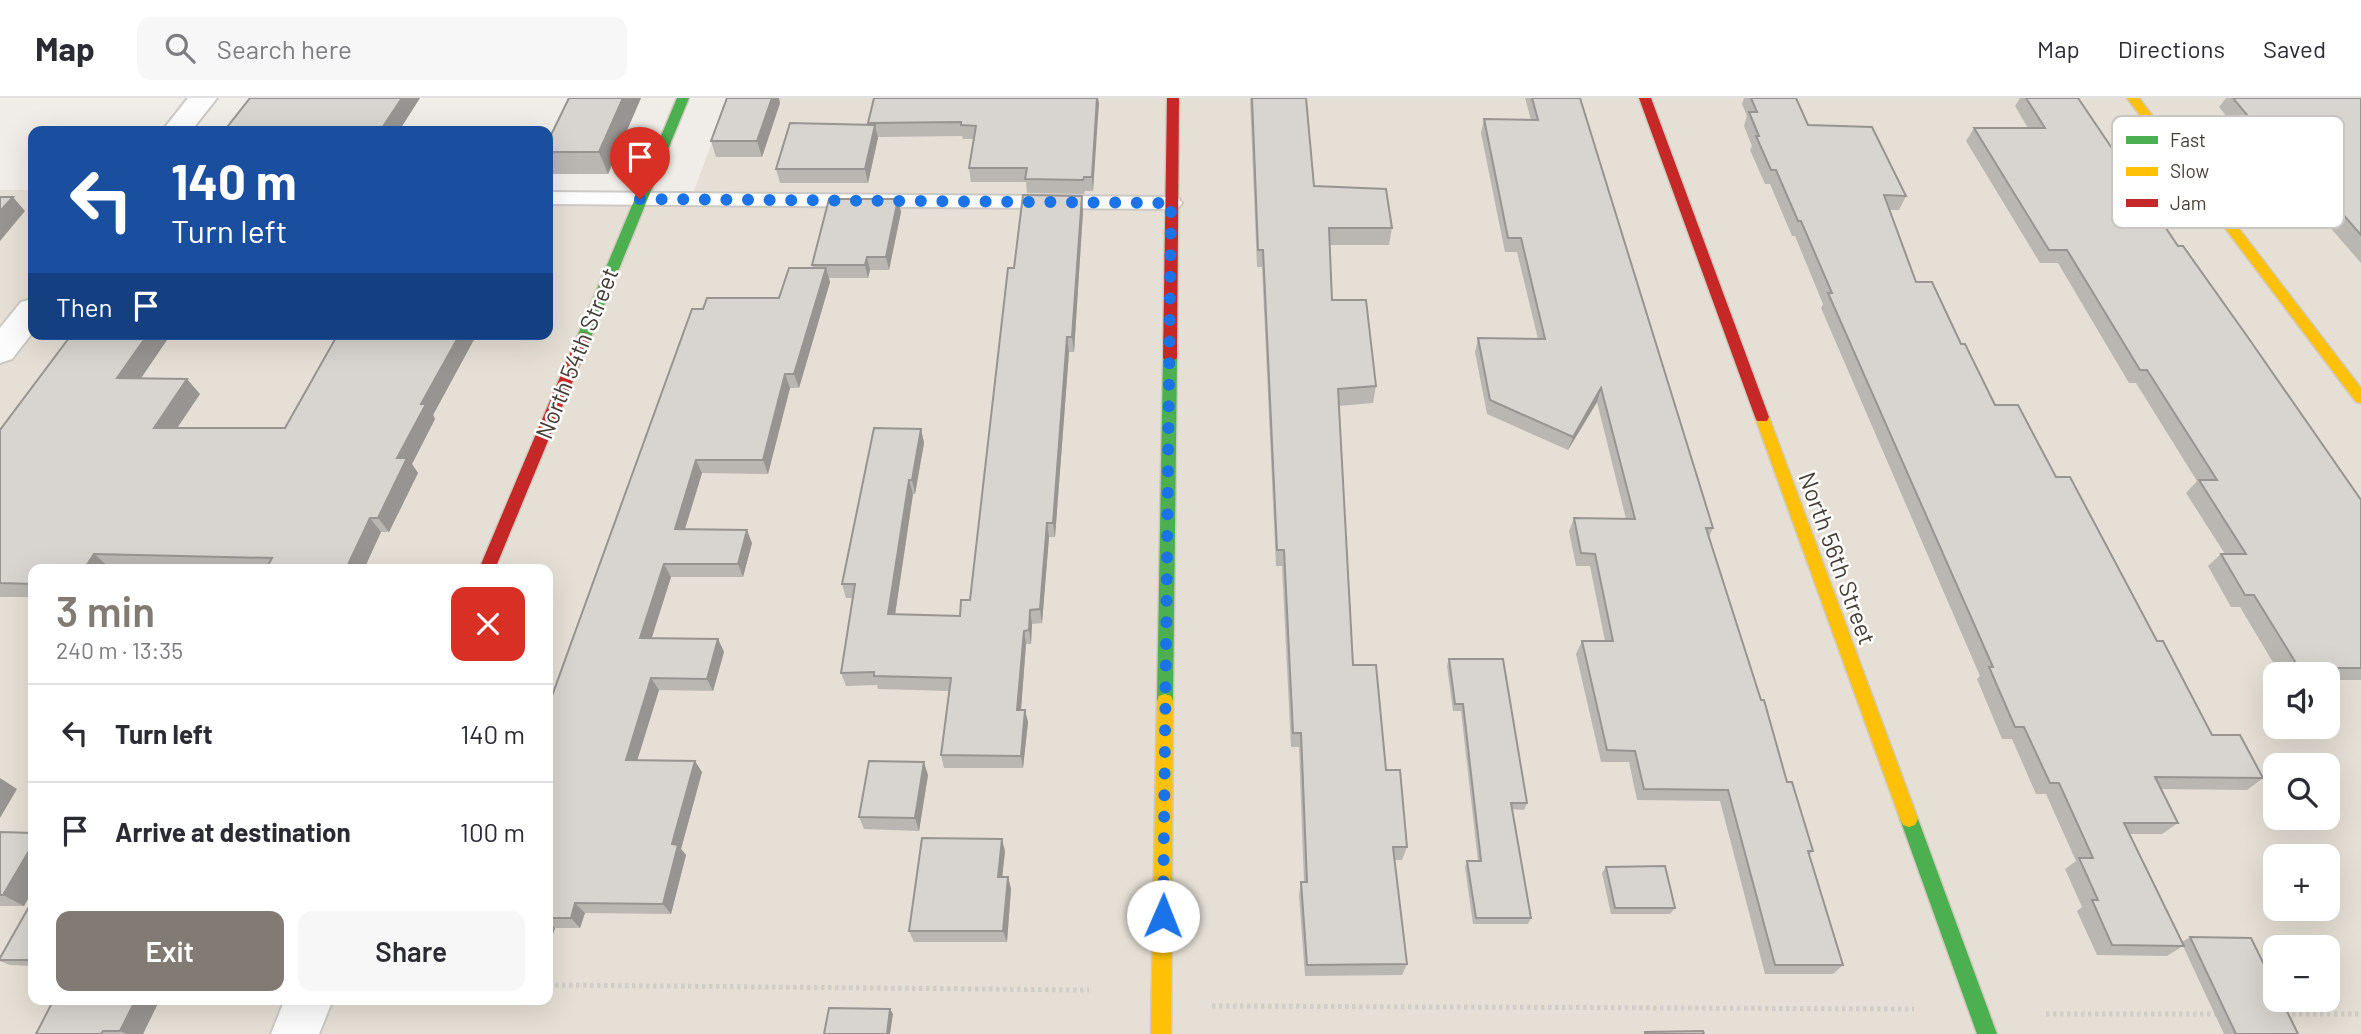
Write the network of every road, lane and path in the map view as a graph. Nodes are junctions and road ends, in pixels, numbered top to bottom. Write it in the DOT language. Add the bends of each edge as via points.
graph roads {
  1 [pos="203,98"];
  2 [pos="683,98"];
  3 [pos="1172,98"];
  4 [pos="1645,98"];
  5 [pos="2133,98"];
  6 [pos="2147,116"];
  7 [pos="180,126"];
  8 [pos="553,198"];
  9 [pos="640,199"];
  10 [pos="1171,203"];
  11 [pos="2232,228"];
  12 [pos="28,316"];
  13 [pos="0,351"];
  14 [pos="2361,398"];
  15 [pos="489,564"];
  16 [pos="553,985"];
  17 [pos="1089,990"];
  18 [pos="307,1005"];
  19 [pos="1212,1006"];
  20 [pos="1914,1009"];
  21 [pos="2046,1014"];
  22 [pos="2224,1014"];
  23 [pos="2279,1014"];
  24 [pos="2361,1014"];
  25 [pos="295,1034"];
  26 [pos="1161,1034"];
  27 [pos="1987,1034"];
  1 -- 7 [label="street"];
  2 -- 9 [label="street, North 54th Street"];
  3 -- 10 [label="street"];
  4 -- 27 [label="street, North 56th Street"];
  5 -- 6 [label="street"];
  8 -- 9 [label="lane"];
  9 -- 10 [label="lane"];
  9 -- 15 [label="street, North 54th Street"];
  10 -- 26 [label="street"];
  11 -- 14 [label="street"];
  12 -- 13 [label="street"];
  16 -- 17 [label="path"];
  18 -- 25 [label="street"];
  19 -- 20 [label="path"];
  21 -- 22 [label="path"];
  23 -- 24 [label="path"];
}
